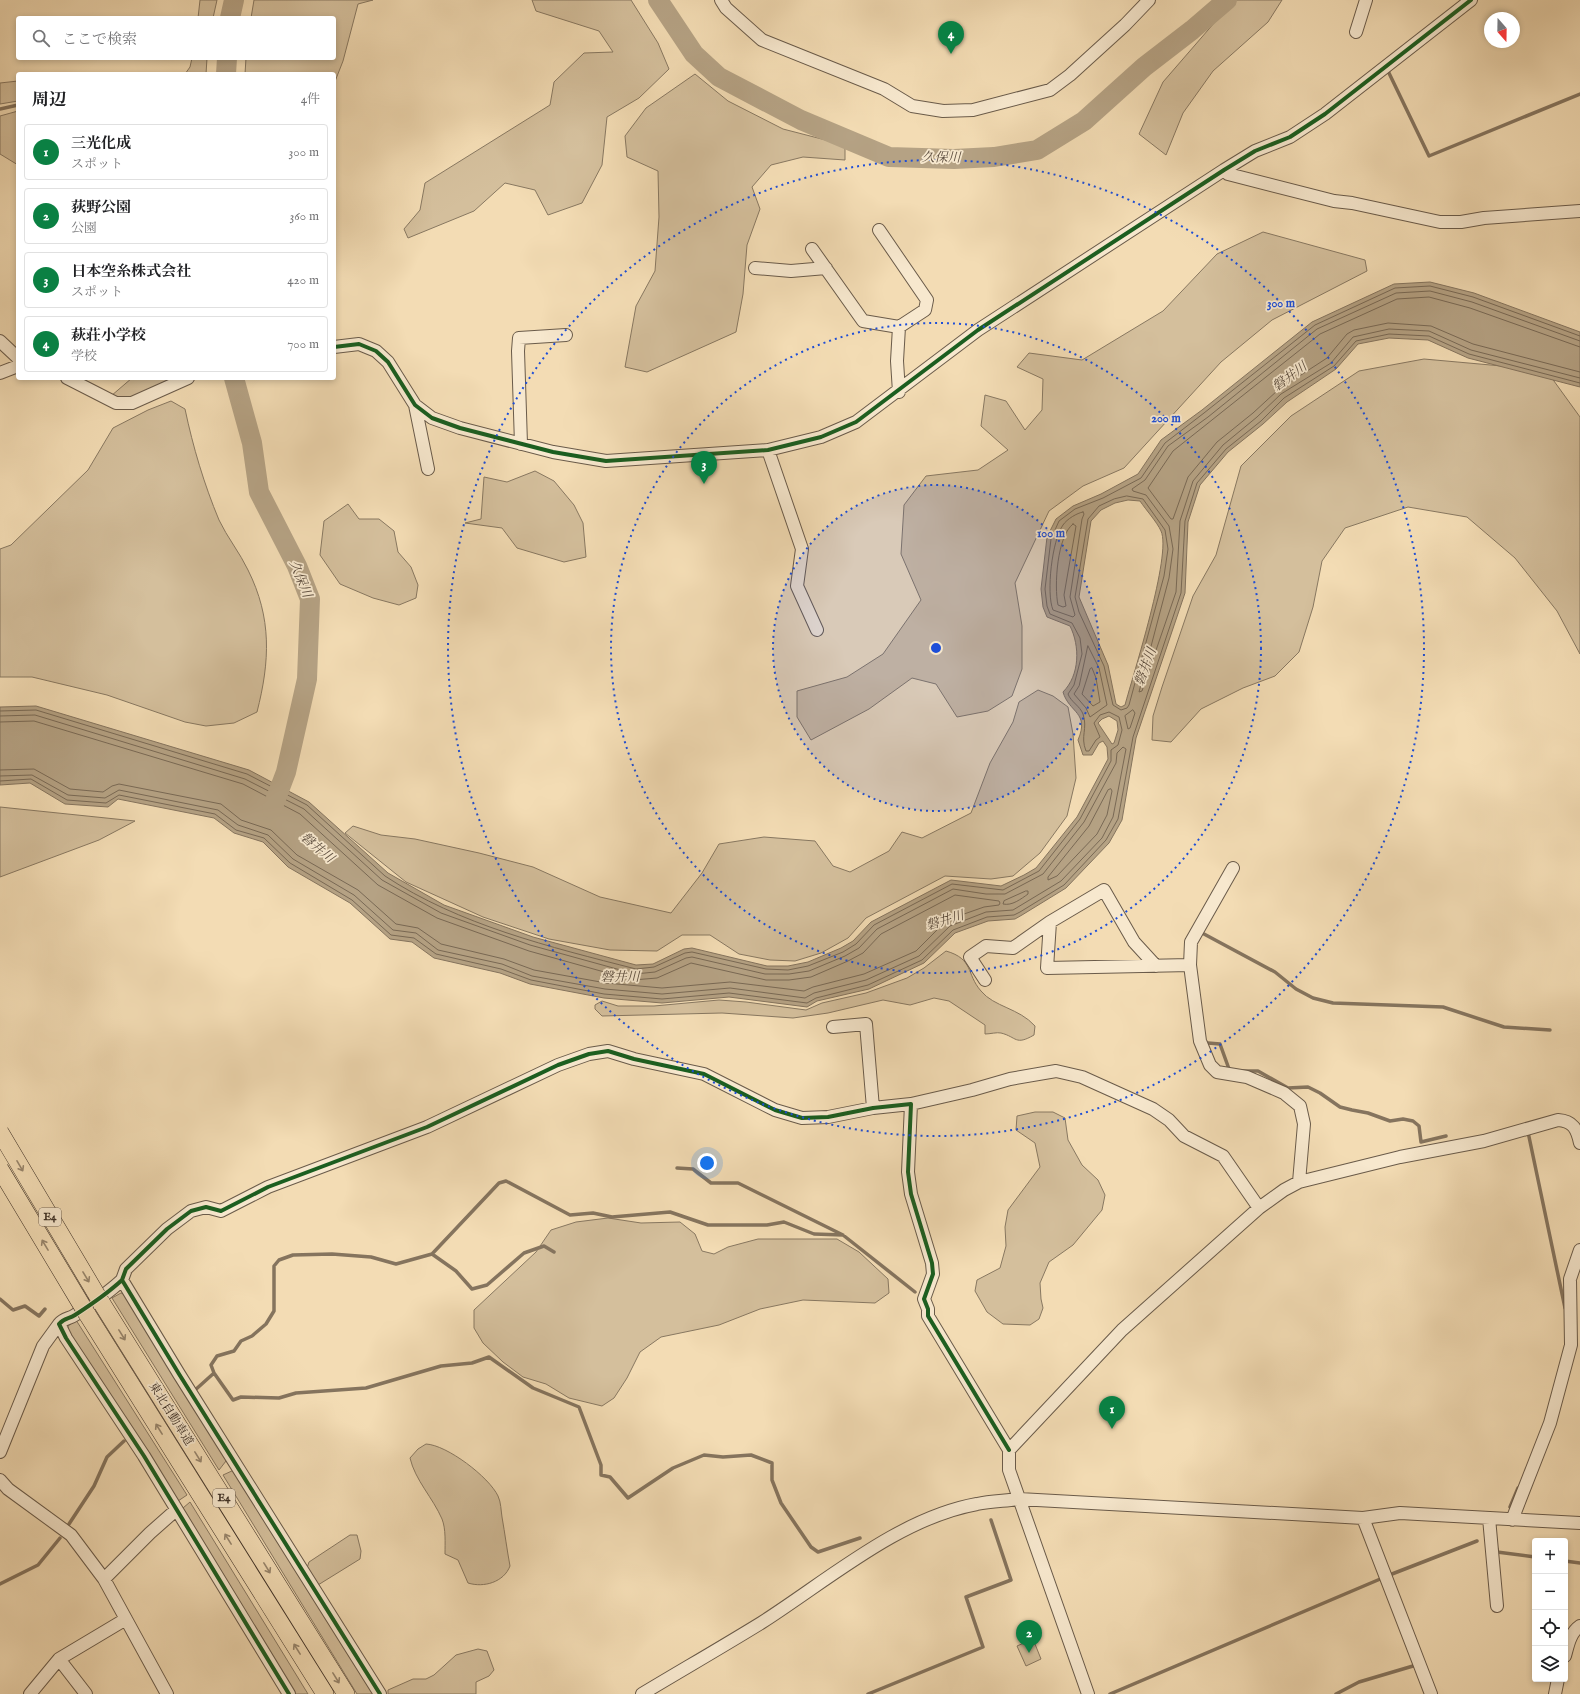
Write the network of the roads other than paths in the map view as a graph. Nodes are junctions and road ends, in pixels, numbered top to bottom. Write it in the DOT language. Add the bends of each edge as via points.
graph roads {
  1 [pos="721,0"];
  2 [pos="1149,0"];
  3 [pos="1366,0"];
  4 [pos="1471,0"];
  5 [pos="1356,32"];
  6 [pos="1224,170"];
  7 [pos="1580,211"];
  8 [pos="879,230"];
  9 [pos="812,248"];
  10 [pos="755,268"];
  11 [pos="826,268"];
  12 [pos="899,327"];
  13 [pos="566,335"];
  14 [pos="0,341"];
  15 [pos="338,346"];
  16 [pos="16,356"];
  17 [pos="16,367"];
  18 [pos="0,373"];
  19 [pos="71,380"];
  20 [pos="184,380"];
  21 [pos="899,392"];
  22 [pos="415,405"];
  23 [pos="521,444"];
  24 [pos="768,450"];
  25 [pos="428,469"];
  26 [pos="817,630"];
  27 [pos="1233,868"];
  28 [pos="1050,922"];
  29 [pos="1190,965"];
  30 [pos="1156,966"];
  31 [pos="985,980"];
  32 [pos="833,1027"];
  33 [pos="911,1104"];
  34 [pos="873,1108"];
  35 [pos="0,1132"];
  36 [pos="1580,1143"];
  37 [pos="0,1169"];
  38 [pos="1299,1182"];
  39 [pos="1259,1208"];
  40 [pos="1580,1250"];
  41 [pos="122,1280"];
  42 [pos="64,1317"];
  43 [pos="1009,1450"];
  44 [pos="0,1452"];
  45 [pos="0,1480"];
  46 [pos="1019,1500"];
  47 [pos="176,1510"];
  48 [pos="1363,1518"];
  49 [pos="1489,1518"];
  50 [pos="1512,1520"];
  51 [pos="1580,1523"];
  52 [pos="104,1579"];
  53 [pos="1497,1606"];
  54 [pos="126,1619"];
  55 [pos="1580,1626"];
  56 [pos="1568,1646"];
  57 [pos="59,1659"];
  58 [pos="1557,1682"];
  59 [pos="30,1694"];
  60 [pos="86,1694"];
  61 [pos="167,1694"];
  62 [pos="289,1694"];
  63 [pos="325,1694"];
  64 [pos="346,1694"];
  65 [pos="380,1694"];
  66 [pos="642,1694"];
  67 [pos="1088,1694"];
  68 [pos="1430,1694"];
  69 [pos="1555,1694"];
  1 -- 2 [label="street" via="726,8 762,40 884,89 912,106 943,111 973,110 1050,90 1070,75"];
  3 -- 5 [label="street"];
  4 -- 6 [label="street" via="1325,114 1290,138 1255,151"];
  6 -- 7 [label="street" via="1228,174 1334,201 1440,222"];
  6 -- 21 [label="street" via="978,330"];
  8 -- 12 [label="street" via="927,300 925,310"];
  9 -- 11 [label="street"];
  10 -- 11 [label="street" via="791,271"];
  11 -- 12 [label="street" via="863,321"];
  12 -- 21 [label="street"];
  13 -- 23 [label="street" via="520,338 518,351"];
  14 -- 16 [label="street"];
  15 -- 22 [label="street" via="359,344 376,351 388,362"];
  17 -- 18 [label="street"];
  19 -- 20 [label="street" via="116,403 132,403"];
  21 -- 24 [label="street" via="856,422 821,436"];
  22 -- 23 [label="street" via="432,418"];
  22 -- 25 [label="street"];
  23 -- 24 [label="street" via="606,461"];
  24 -- 26 [label="street" via="802,549 797,586"];
  27 -- 29 [label="street" via="1193,936"];
  28 -- 30 [label="street" via="1047,968"];
  28 -- 30 [label="street" via="1104,890 1134,942"];
  28 -- 31 [label="street" via="1013,948 986,946 970,957"];
  29 -- 30 [label="street"];
  29 -- 38 [label="street" via="1200,1042 1210,1065 1217,1072 1247,1077 1284,1093 1300,1106 1304,1124"];
  32 -- 34 [label="street" via="866,1024"];
  33 -- 34 [label="street"];
  33 -- 39 [label="street" via="1056,1070 1082,1077 1153,1109 1169,1120 1184,1136 1223,1156"];
  33 -- 43 [label="street" via="908,1172 911,1194 933,1274 924,1299 928,1316"];
  34 -- 41 [label="street" via="828,1117 802,1118 775,1110 704,1074 608,1051 589,1054 558,1065 427,1127 268,1187 221,1211 206,1207 191,1211 167,1229 126,1269"];
  35 -- 64 [label="highway, 東北自動車道 / E4, one-way, bridge" via="101,1302"];
  36 -- 38 [label="street" via="1577,1129 1566,1120 1558,1120 1484,1140 1400,1157"];
  63 -- 37 [label="highway, 東北自動車道 / E4, one-way, bridge" via="87,1314"];
  38 -- 39 [label="street"];
  39 -- 43 [label="street" via="1122,1330"];
  40 -- 50 [label="street" via="1570,1278 1571,1345 1550,1423"];
  41 -- 42 [label="street" via="108,1293 73,1316"];
  41 -- 65 [label="street"];
  42 -- 44 [label="street" via="43,1346"];
  42 -- 47 [label="street"];
  43 -- 46 [label="street" via="1009,1470"];
  45 -- 52 [label="street" via="8,1489 71,1535"];
  46 -- 48 [label="street"];
  46 -- 66 [label="street" via="977,1504 910,1528 873,1548 761,1623"];
  46 -- 67 [label="street"];
  47 -- 52 [label="street"];
  47 -- 62 [label="street"];
  48 -- 49 [label="street" via="1400,1513"];
  48 -- 68 [label="street"];
  49 -- 50 [label="street"];
  49 -- 53 [label="street"];
  50 -- 51 [label="street"];
  52 -- 54 [label="street"];
  54 -- 57 [label="street"];
  54 -- 61 [label="street"];
  55 -- 56 [label="street" via="1570,1637"];
  57 -- 59 [label="street"];
  57 -- 60 [label="street"];
  58 -- 69 [label="street"];
}
